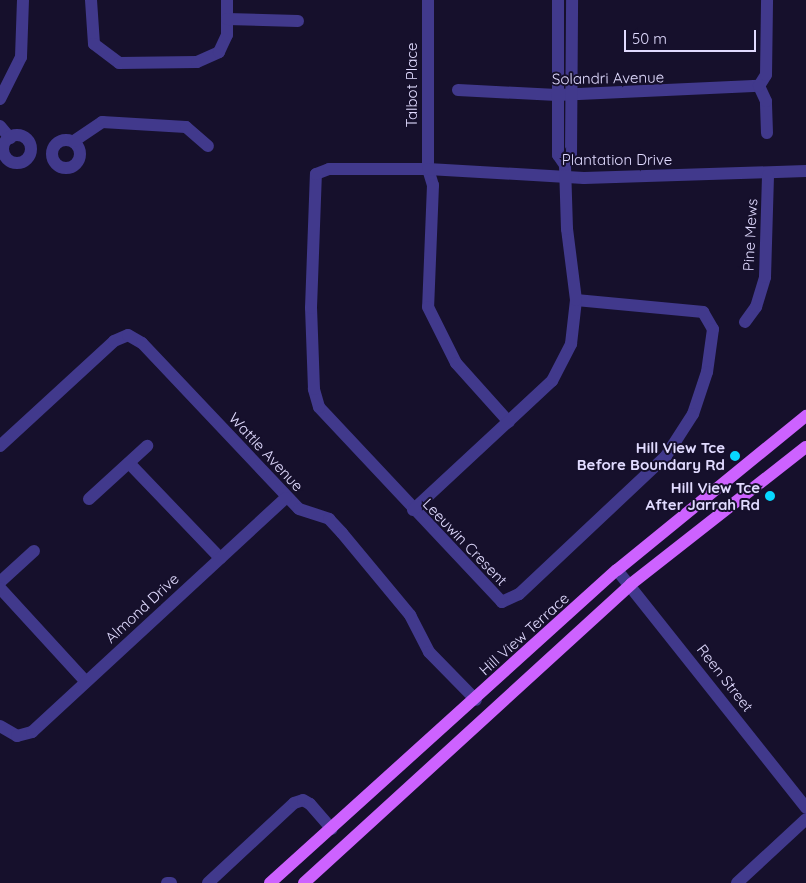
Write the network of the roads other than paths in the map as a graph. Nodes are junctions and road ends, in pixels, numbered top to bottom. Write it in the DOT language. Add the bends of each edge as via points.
graph roads {
  1 [pos="23,0"];
  2 [pos="91,0"];
  3 [pos="227,0"];
  4 [pos="428,0"];
  5 [pos="558,0"];
  6 [pos="572,0"];
  7 [pos="767,0"];
  8 [pos="227,19"];
  9 [pos="298,21"];
  10 [pos="759,86"];
  11 [pos="458,90"];
  12 [pos="556,95"];
  13 [pos="572,95"];
  14 [pos="0,99"];
  15 [pos="0,126"];
  16 [pos="767,133"];
  17 [pos="10,138"];
  18 [pos="74,141"];
  19 [pos="208,146"];
  20 [pos="31,151"];
  21 [pos="2,154"];
  22 [pos="52,154"];
  23 [pos="428,169"];
  24 [pos="566,171"];
  25 [pos="806,172"];
  26 [pos="768,175"];
  27 [pos="576,300"];
  28 [pos="745,322"];
  29 [pos="806,416"];
  30 [pos="509,422"];
  31 [pos="0,446"];
  32 [pos="147,446"];
  33 [pos="806,447"];
  34 [pos="129,463"];
  35 [pos="286,498"];
  36 [pos="89,500"];
  37 [pos="413,510"];
  38 [pos="34,552"];
  39 [pos="220,558"];
  40 [pos="617,570"];
  41 [pos="0,582"];
  42 [pos="631,584"];
  43 [pos="0,588"];
  44 [pos="86,682"];
  45 [pos="476,700"];
  46 [pos="0,726"];
  47 [pos="806,808"];
  48 [pos="806,819"];
  49 [pos="332,829"];
  50 [pos="167,883"];
  51 [pos="171,883"];
  52 [pos="208,883"];
  53 [pos="270,883"];
  54 [pos="304,883"];
  55 [pos="737,883"];
  1 -- 14 [label="street" via="21,57"];
  2 -- 8 [label="street" via="91,36 108,58 119,63 197,62 219,52"];
  3 -- 8 [label="street"];
  4 -- 23 [label="street, Talbot Place"];
  5 -- 12 [label="street"];
  6 -- 13 [label="street"];
  7 -- 10 [label="street" via="766,75"];
  8 -- 9 [label="street"];
  10 -- 13 [label="street, Solandri Avenue"];
  10 -- 16 [label="street" via="766,100"];
  11 -- 12 [label="street, Solandri Avenue"];
  12 -- 13 [label="street, Solandri Avenue"];
  12 -- 24 [label="street" via="558,155"];
  13 -- 24 [label="street" via="572,156"];
  15 -- 17 [label="street"];
  17 -- 20 [label="street" via="24,138"];
  17 -- 21 [label="street"];
  18 -- 19 [label="street" via="92,125 121,123 186,127"];
  18 -- 22 [label="street" via="59,141"];
  18 -- 22 [label="street" via="81,155 71,167 56,164"];
  20 -- 21 [label="street" via="26,160 16,163"];
  20 -- 22 [label="street"];
  23 -- 24 [label="street, Plantation Drive"];
  23 -- 30 [label="street, Talbot Place" via="433,185 428,307 456,363"];
  23 -- 37 [label="street, Leeuwin Cresent" via="322,170 314,187 311,308 316,399 325,416"];
  24 -- 26 [label="street, Plantation Drive"];
  24 -- 27 [label="street" via="567,229"];
  25 -- 26 [label="street, Plantation Drive"];
  26 -- 28 [label="street, Pine Mews" via="765,276 756,307"];
  27 -- 30 [label="street" via="571,344 562,366"];
  27 -- 37 [label="street, Leeuwin Cresent" via="693,308 709,318 712,341 701,395 666,456 510,600 493,597"];
  29 -- 40 [label="main road, Hill View Terrace"];
  30 -- 37 [label="street"];
  31 -- 35 [label="street, Wattle Avenue" via="114,341 128,335 142,343"];
  32 -- 34 [label="street"];
  33 -- 42 [label="main road"];
  34 -- 36 [label="street"];
  34 -- 39 [label="street"];
  35 -- 39 [label="street, Almond Drive"];
  35 -- 45 [label="street, Wattle Avenue" via="298,509 329,519 410,615 429,652"];
  38 -- 41 [label="street"];
  39 -- 44 [label="street, Almond Drive"];
  40 -- 42 [label="street, Reen Street"];
  40 -- 45 [label="main road, Hill View Terrace"];
  42 -- 47 [label="street, Reen Street"];
  42 -- 54 [label="main road"];
  43 -- 44 [label="street"];
  44 -- 46 [label="street, Almond Drive" via="32,732 17,736"];
  45 -- 49 [label="main road, Hill View Terrace"];
  48 -- 55 [label="street"];
  49 -- 52 [label="street" via="310,804 303,800 294,803"];
  49 -- 53 [label="main road, Hill View Terrace"];
  50 -- 51 [label="street"];
}
